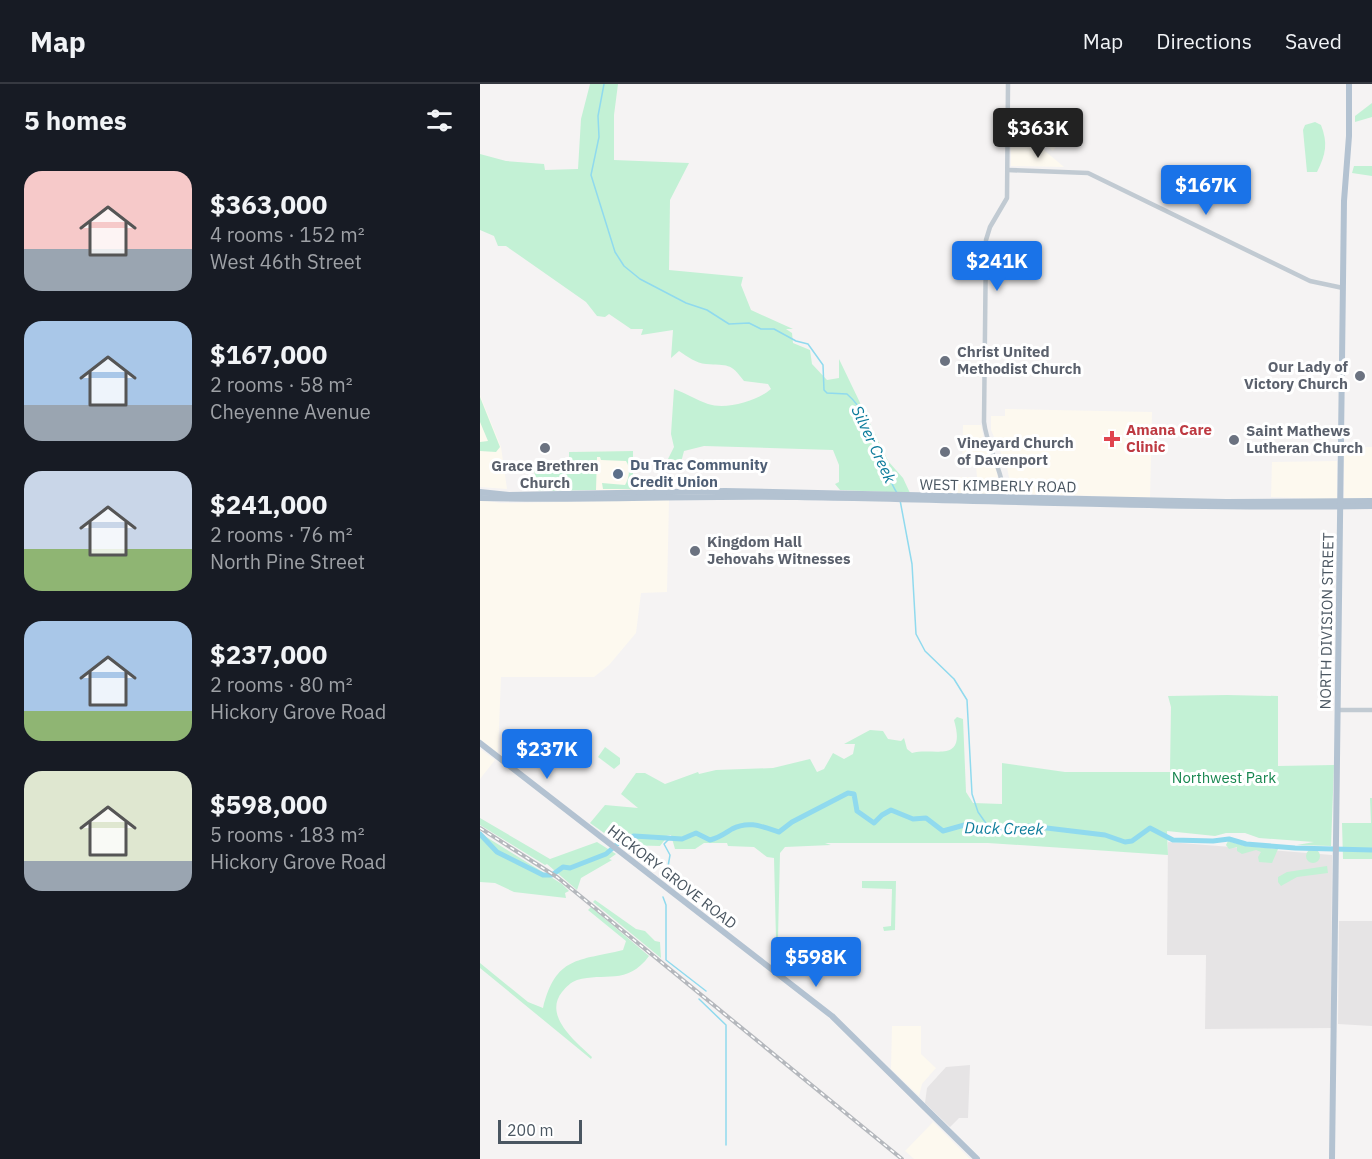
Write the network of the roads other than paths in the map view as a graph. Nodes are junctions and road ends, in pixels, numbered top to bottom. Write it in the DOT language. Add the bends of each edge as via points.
graph roads {
  1 [pos="1008,84"];
  2 [pos="1349,84"];
  3 [pos="1008,170"];
  4 [pos="1343,288"];
  5 [pos="480,492"];
  6 [pos="532,497"];
  7 [pos="480,498"];
  8 [pos="1004,500"];
  9 [pos="1372,501"];
  10 [pos="1341,504"];
  11 [pos="1372,506"];
  12 [pos="1338,710"];
  13 [pos="1372,710"];
  14 [pos="480,743"];
  15 [pos="977,1159"];
  16 [pos="1332,1159"];
  1 -- 3 [label="street"];
  2 -- 4 [label="main road, NORTH DIVISION STREET"];
  3 -- 4 [label="street" via="1067,171 1099,178 1311,281"];
  3 -- 8 [label="street" via="1006,203 986,240 985,428 1002,477"];
  4 -- 10 [label="main road, NORTH DIVISION STREET"];
  5 -- 6 [label="main road, WEST KIMBERLY ROAD"];
  6 -- 7 [label="main road, WEST KIMBERLY ROAD"];
  6 -- 8 [label="main road, WEST KIMBERLY ROAD"];
  8 -- 10 [label="main road, WEST KIMBERLY ROAD" via="1173,507"];
  9 -- 10 [label="main road, WEST KIMBERLY ROAD"];
  10 -- 11 [label="main road, WEST KIMBERLY ROAD"];
  10 -- 12 [label="main road, NORTH DIVISION STREET"];
  12 -- 13 [label="street"];
  12 -- 16 [label="main road, NORTH DIVISION STREET"];
  14 -- 15 [label="main road, HICKORY GROVE ROAD" via="832,1016"];
}
